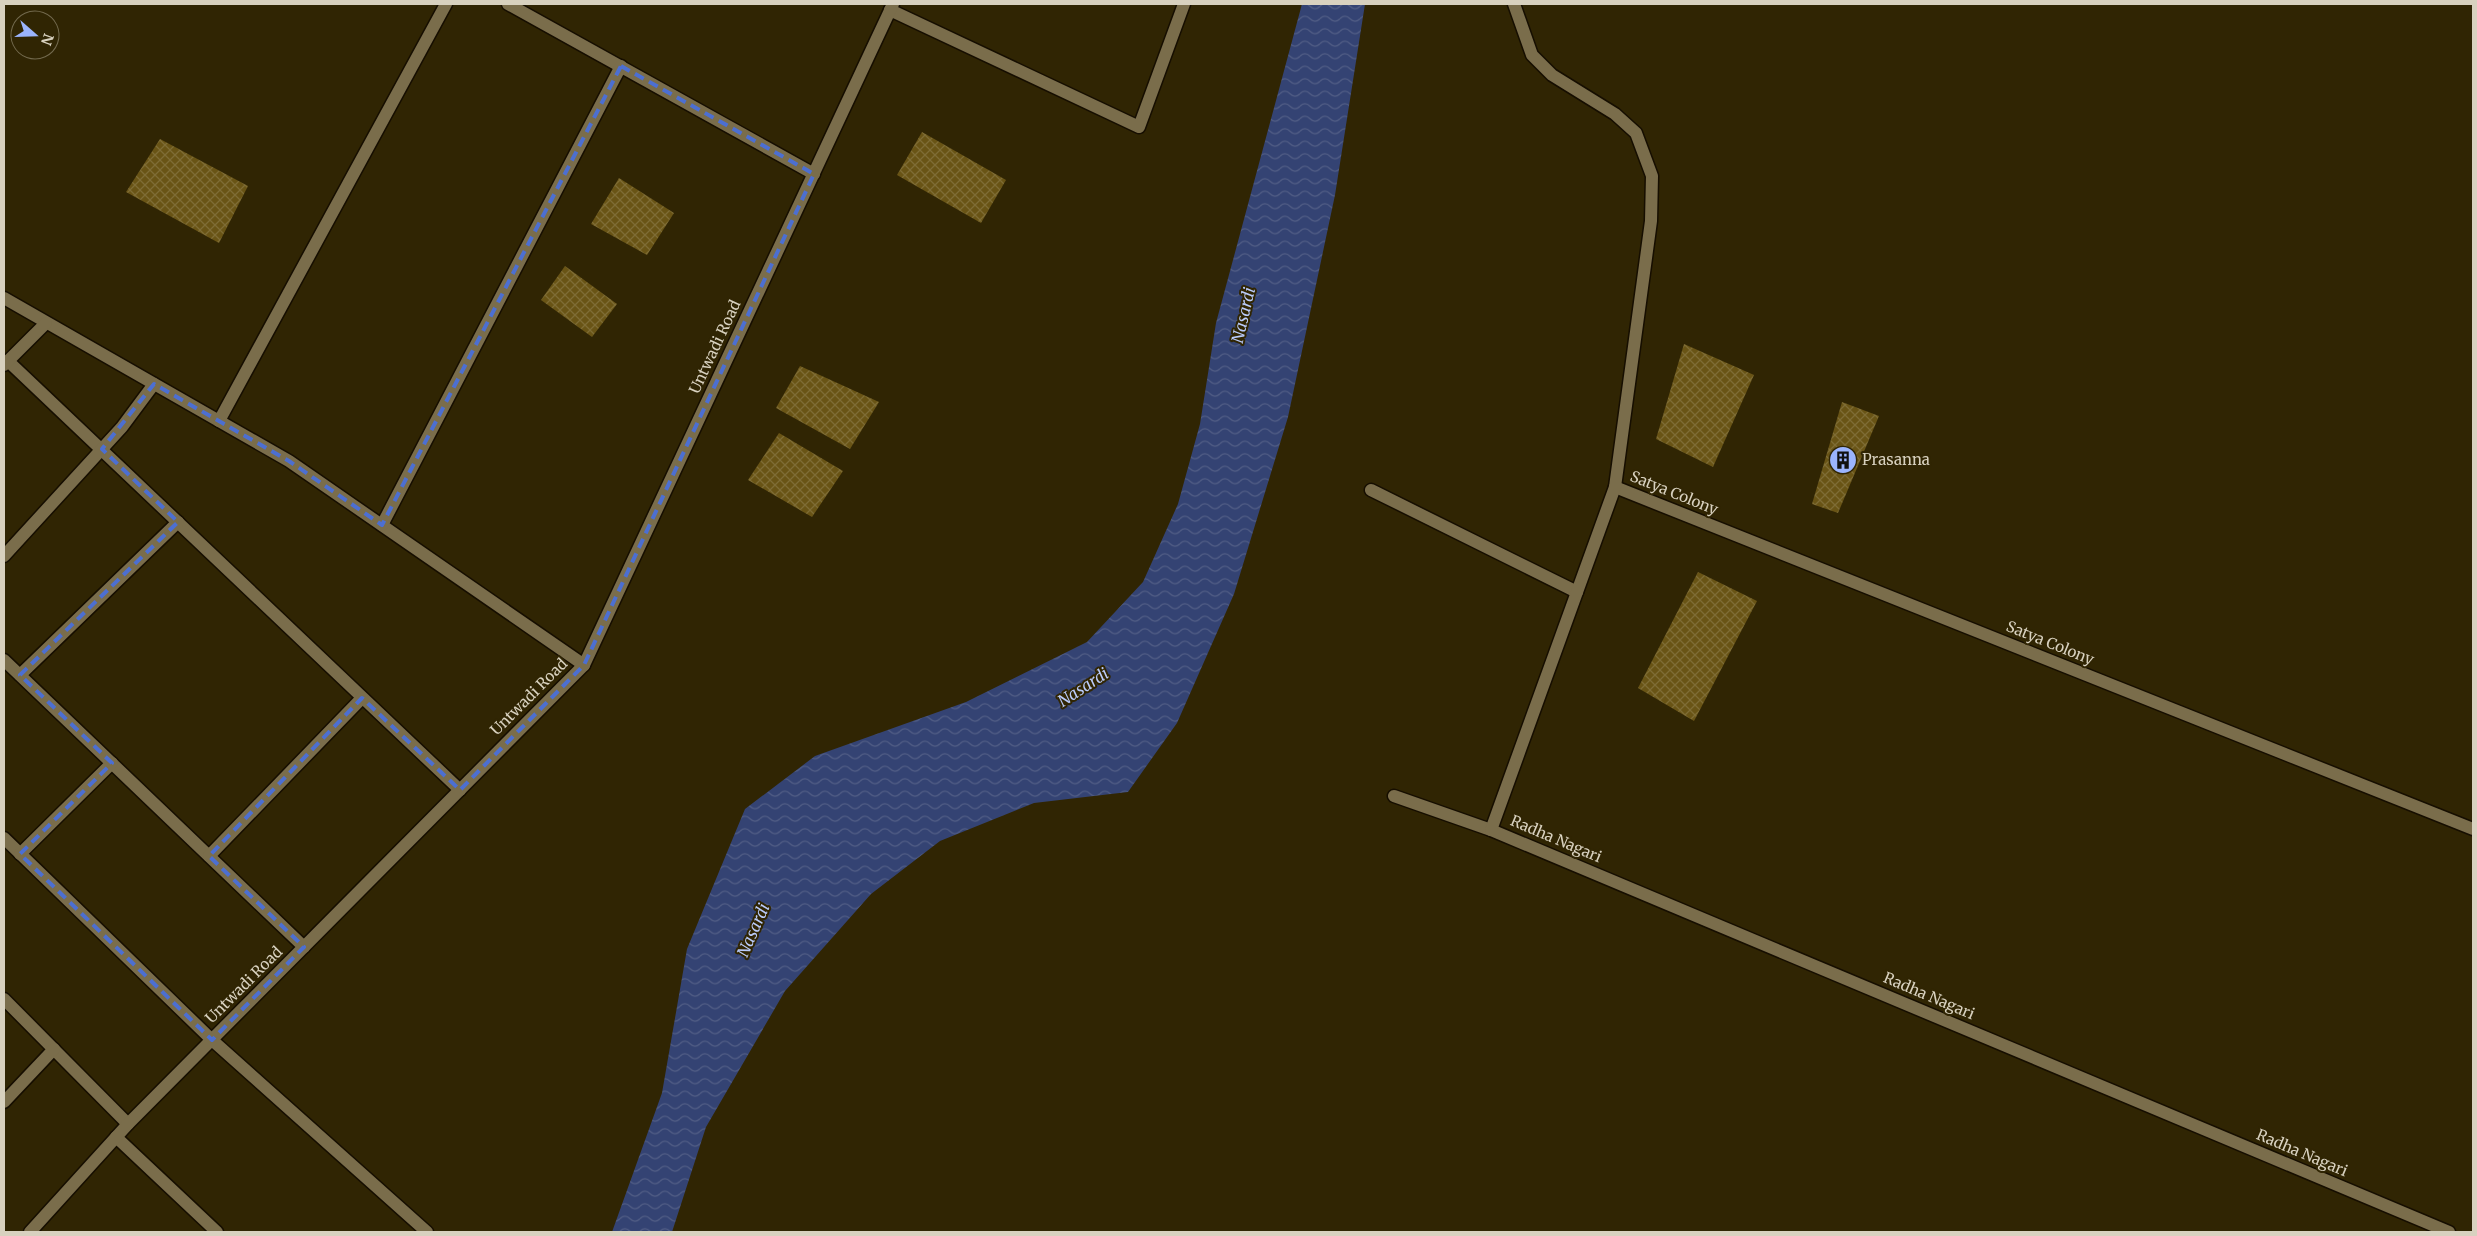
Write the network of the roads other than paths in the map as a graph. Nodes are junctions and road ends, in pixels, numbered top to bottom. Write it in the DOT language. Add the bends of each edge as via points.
graph roads {
  1 [pos="446,4"];
  2 [pos="508,4"];
  3 [pos="1184,4"];
  4 [pos="1514,4"];
  5 [pos="892,7"];
  6 [pos="621,66"];
  7 [pos="814,174"];
  8 [pos="4,298"];
  9 [pos="46,322"];
  10 [pos="6,363"];
  11 [pos="154,384"];
  12 [pos="219,421"];
  13 [pos="102,449"];
  14 [pos="1615,488"];
  15 [pos="1371,490"];
  16 [pos="178,522"];
  17 [pos="382,525"];
  18 [pos="4,556"];
  19 [pos="1578,592"];
  20 [pos="4,660"];
  21 [pos="584,665"];
  22 [pos="20,675"];
  23 [pos="362,698"];
  24 [pos="112,763"];
  25 [pos="460,790"];
  26 [pos="1394,796"];
  27 [pos="2473,829"];
  28 [pos="1491,830"];
  29 [pos="4,838"];
  30 [pos="20,854"];
  31 [pos="209,856"];
  32 [pos="304,947"];
  33 [pos="4,999"];
  34 [pos="212,1040"];
  35 [pos="54,1049"];
  36 [pos="4,1102"];
  37 [pos="128,1124"];
  38 [pos="116,1137"];
  39 [pos="30,1232"];
  40 [pos="217,1232"];
  41 [pos="427,1232"];
  42 [pos="2449,1232"];
  1 -- 12 [label="street"];
  2 -- 6 [label="street"];
  3 -- 5 [label="street" via="1138,128"];
  4 -- 14 [label="street" via="1532,55 1552,76 1614,114 1636,133 1652,176 1651,221"];
  5 -- 7 [label="street, Untwadi Road"];
  6 -- 7 [label="street"];
  6 -- 17 [label="street"];
  7 -- 21 [label="street, Untwadi Road"];
  8 -- 9 [label="street"];
  9 -- 10 [label="street"];
  9 -- 11 [label="street"];
  10 -- 13 [label="street"];
  11 -- 12 [label="street"];
  11 -- 13 [label="street"];
  12 -- 17 [label="street" via="289,461"];
  13 -- 16 [label="street"];
  13 -- 18 [label="street"];
  14 -- 19 [label="street"];
  14 -- 27 [label="street, Satya Colony"];
  15 -- 19 [label="street"];
  16 -- 22 [label="street"];
  16 -- 23 [label="street"];
  17 -- 21 [label="street"];
  19 -- 28 [label="street"];
  20 -- 22 [label="street"];
  21 -- 25 [label="street, Untwadi Road"];
  22 -- 24 [label="street"];
  23 -- 25 [label="street"];
  23 -- 31 [label="street"];
  24 -- 30 [label="street"];
  24 -- 31 [label="street"];
  25 -- 32 [label="street, Untwadi Road"];
  26 -- 28 [label="street, Radha Nagari"];
  28 -- 42 [label="street, Radha Nagari"];
  29 -- 30 [label="street"];
  30 -- 34 [label="street"];
  31 -- 32 [label="street"];
  32 -- 34 [label="street, Untwadi Road"];
  33 -- 35 [label="street"];
  34 -- 37 [label="street, Untwadi Road"];
  34 -- 41 [label="street"];
  35 -- 36 [label="street"];
  35 -- 37 [label="street"];
  37 -- 38 [label="street, Untwadi Road"];
  38 -- 39 [label="street, Untwadi Road"];
  38 -- 40 [label="street"];
}
